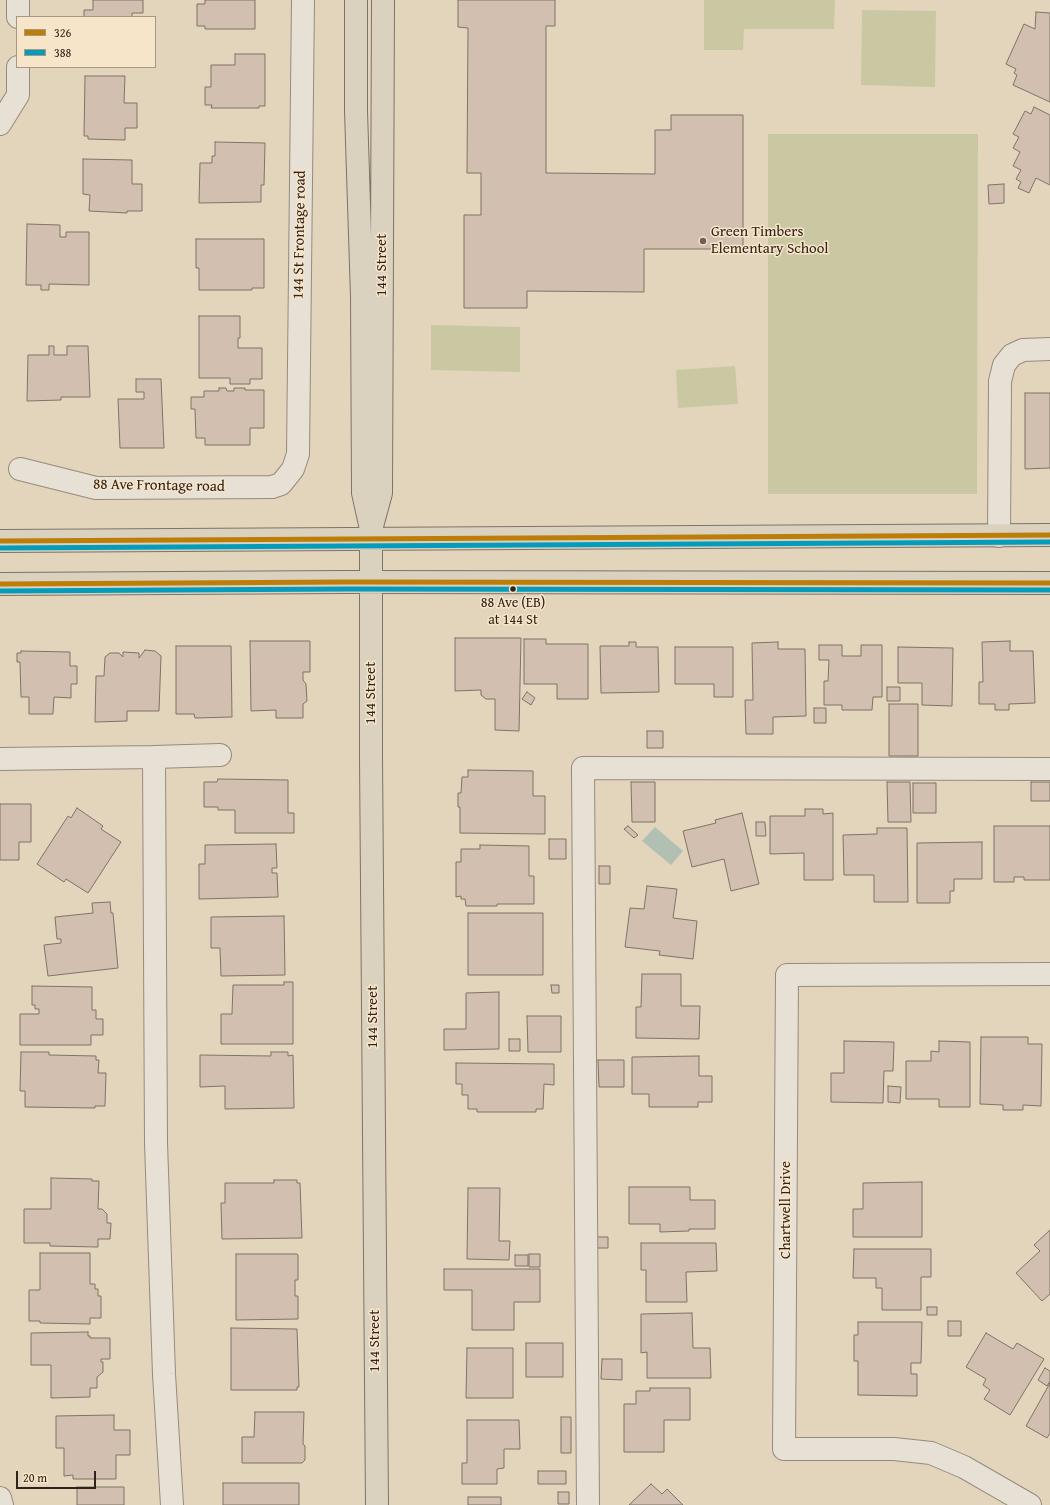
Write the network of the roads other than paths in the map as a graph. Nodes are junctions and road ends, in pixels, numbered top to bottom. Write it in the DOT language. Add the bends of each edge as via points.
graph roads {
  1 [pos="18,0"];
  2 [pos="303,0"];
  3 [pos="356,0"];
  4 [pos="383,0"];
  5 [pos="18,16"];
  6 [pos="18,68"];
  7 [pos="0,124"];
  8 [pos="1050,349"];
  9 [pos="20,468"];
  10 [pos="293,469"];
  11 [pos="371,534"];
  12 [pos="999,536"];
  13 [pos="1050,536"];
  14 [pos="0,541"];
  15 [pos="371,582"];
  16 [pos="1050,583"];
  17 [pos="0,584"];
  18 [pos="220,755"];
  19 [pos="154,757"];
  20 [pos="0,759"];
  21 [pos="1050,769"];
  22 [pos="1050,974"];
  23 [pos="0,1498"];
  24 [pos="2,1505"];
  25 [pos="172,1505"];
  26 [pos="377,1505"];
  27 [pos="588,1505"];
  28 [pos="1030,1505"];
  1 -- 5 [label="street"];
  2 -- 10 [label="street, 144 St Frontage road" via="298,454"];
  3 -- 11 [label="main road, 144 Street" via="363,493"];
  4 -- 11 [label="main road, 144 Street" via="381,493"];
  6 -- 7 [label="street" via="18,95"];
  8 -- 12 [label="street" via="1023,350 1012,354 1004,365 1000,381"];
  9 -- 10 [label="street, 88 Ave Frontage road" via="96,488 272,487 281,484"];
  11 -- 12 [label="main road" via="427,539"];
  11 -- 14 [label="main road"];
  11 -- 15 [label="main road, 144 Street"];
  12 -- 13 [label="main road"];
  15 -- 16 [label="main road"];
  15 -- 17 [label="main road"];
  15 -- 26 [label="main road, 144 Street"];
  18 -- 19 [label="street"];
  19 -- 20 [label="street"];
  19 -- 25 [label="street" via="156,1143 164,1374"];
  21 -- 27 [label="street" via="583,768"];
  22 -- 28 [label="street, Chartwell Drive" via="787,975 784,1449 894,1449 931,1453 964,1467"];
  23 -- 24 [label="street"];
}
